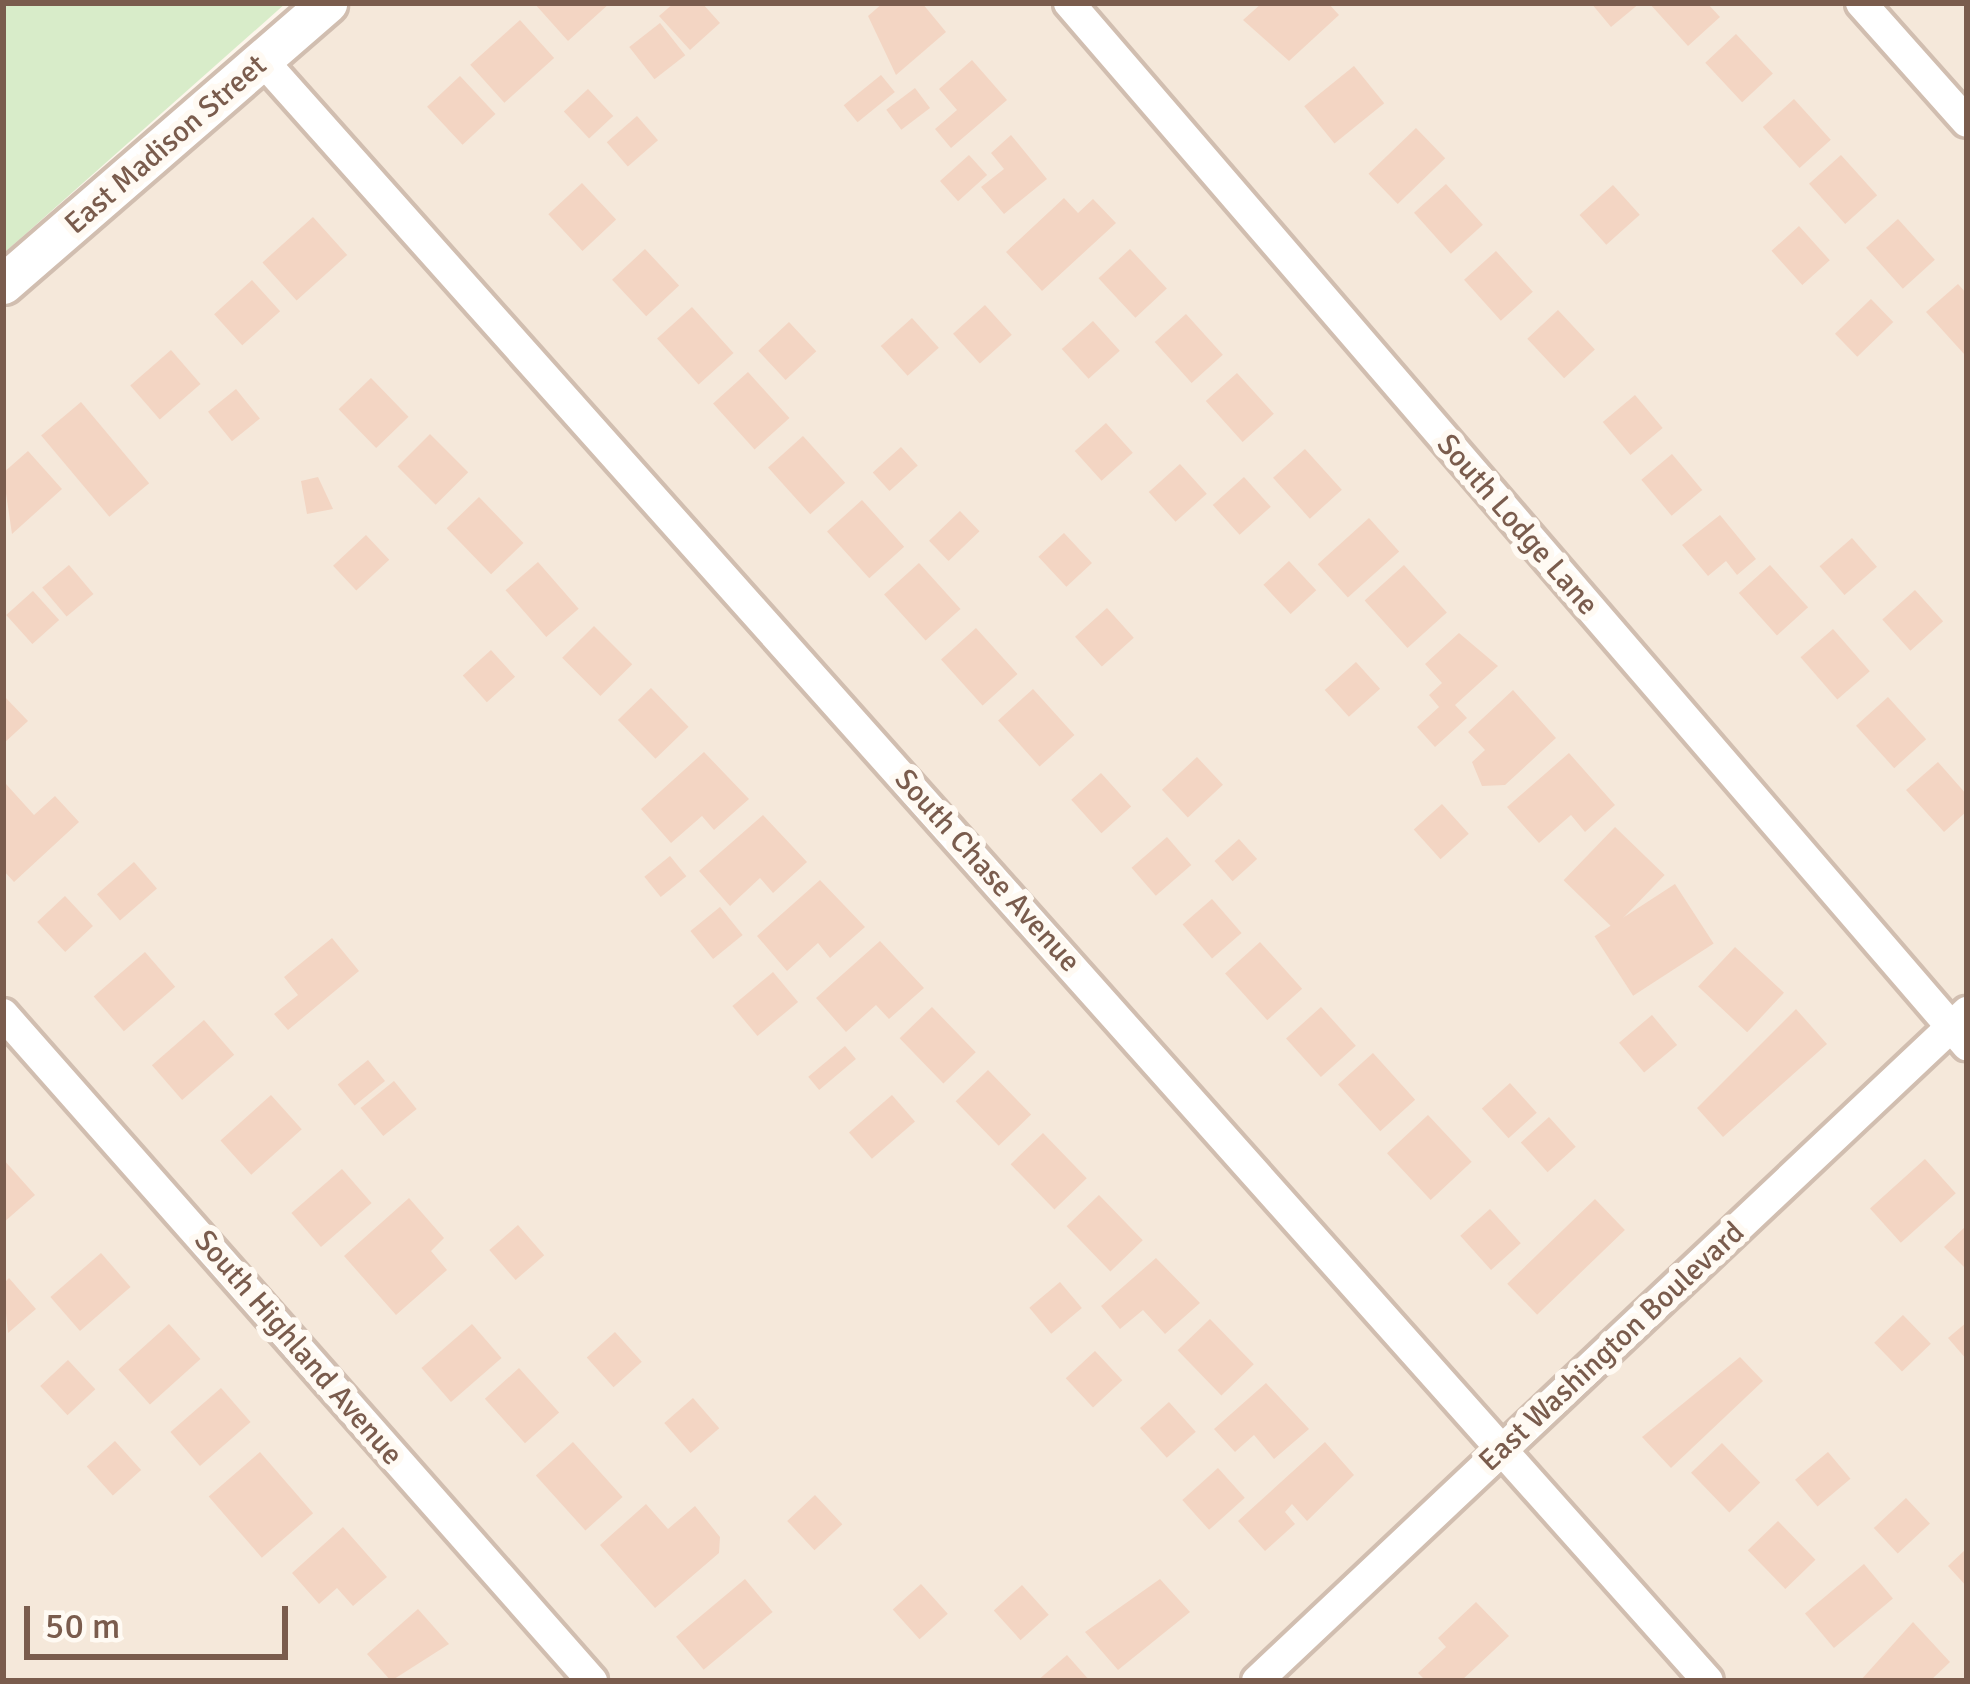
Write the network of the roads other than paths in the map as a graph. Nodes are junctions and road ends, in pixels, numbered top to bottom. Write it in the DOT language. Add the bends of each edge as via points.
graph roads {
  1 [pos="327,3"];
  2 [pos="1069,3"];
  3 [pos="1862,3"];
  4 [pos="264,62"];
  5 [pos="1967,122"];
  6 [pos="3,284"];
  7 [pos="3,1014"];
  8 [pos="1962,1029"];
  9 [pos="1504,1449"];
  10 [pos="592,1681"];
  11 [pos="1257,1681"];
  12 [pos="1708,1681"];
  1 -- 4 [label="street, East Madison Street"];
  2 -- 8 [label="street, South Lodge Lane"];
  3 -- 5 [label="street"];
  4 -- 6 [label="street, East Madison Street"];
  4 -- 9 [label="street, South Chase Avenue"];
  7 -- 10 [label="street, South Highland Avenue"];
  8 -- 9 [label="street, East Washington Boulevard"];
  9 -- 11 [label="street, East Washington Boulevard"];
  9 -- 12 [label="street, South Chase Avenue"];
}
